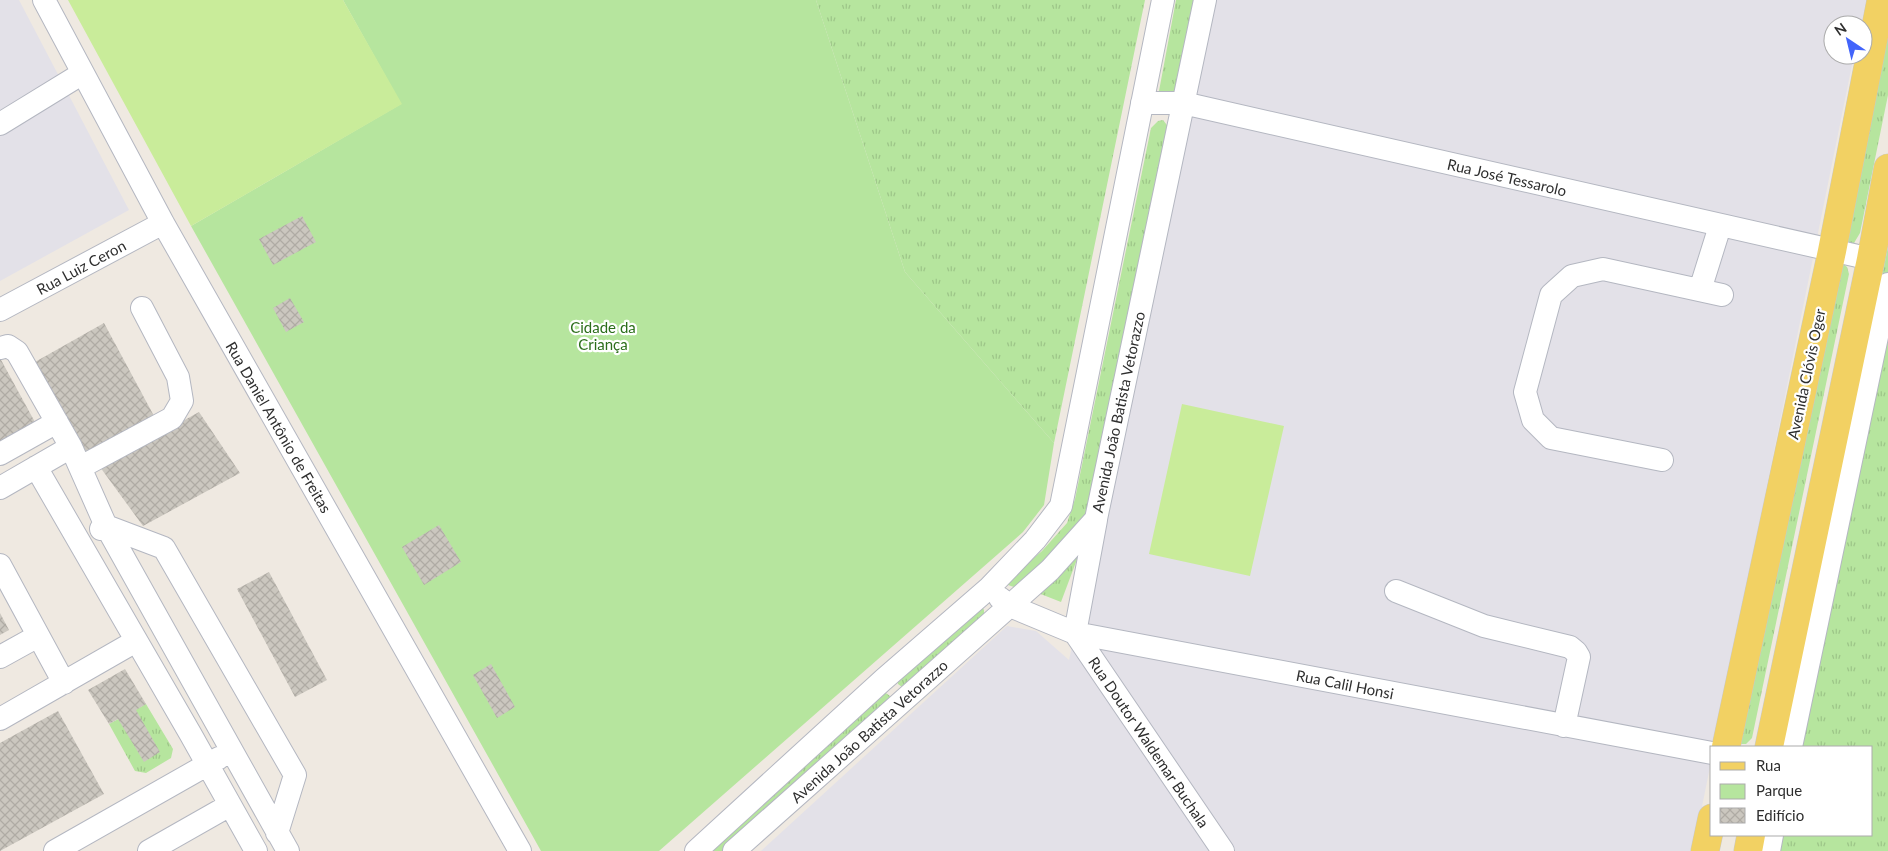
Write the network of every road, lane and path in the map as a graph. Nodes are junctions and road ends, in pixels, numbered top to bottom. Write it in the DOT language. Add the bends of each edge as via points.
graph roads {
  1 [pos="44,0"];
  2 [pos="1164,0"];
  3 [pos="1205,0"];
  4 [pos="1882,0"];
  5 [pos="83,74"];
  6 [pos="1142,103"];
  7 [pos="1183,103"];
  8 [pos="0,124"];
  9 [pos="1888,168"];
  10 [pos="163,223"];
  11 [pos="1720,226"];
  12 [pos="1832,251"];
  13 [pos="1871,259"];
  14 [pos="1888,284"];
  15 [pos="1700,290"];
  16 [pos="1722,295"];
  17 [pos="142,308"];
  18 [pos="0,310"];
  19 [pos="0,348"];
  20 [pos="57,422"];
  21 [pos="71,447"];
  22 [pos="0,454"];
  23 [pos="1662,460"];
  24 [pos="36,467"];
  25 [pos="81,467"];
  26 [pos="0,488"];
  27 [pos="1096,519"];
  28 [pos="106,526"];
  29 [pos="78,542"];
  30 [pos="0,565"];
  31 [pos="988,588"];
  32 [pos="1396,591"];
  33 [pos="1010,606"];
  34 [pos="1075,633"];
  35 [pos="38,636"];
  36 [pos="136,641"];
  37 [pos="0,657"];
  38 [pos="884,680"];
  39 [pos="64,683"];
  40 [pos="903,700"];
  41 [pos="0,719"];
  42 [pos="1564,726"];
  43 [pos="1726,746"];
  44 [pos="1770,746"];
  45 [pos="1791,746"];
  46 [pos="232,751"];
  47 [pos="1710,754"];
  48 [pos="207,764"];
  49 [pos="230,805"];
  50 [pos="1710,827"];
  51 [pos="1751,836"];
  52 [pos="1772,836"];
  53 [pos="283,842"];
  54 [pos="174,845"];
  55 [pos="54,851"];
  56 [pos="148,851"];
  57 [pos="256,851"];
  58 [pos="520,851"];
  59 [pos="696,851"];
  60 [pos="734,851"];
  61 [pos="1223,851"];
  62 [pos="1705,851"];
  63 [pos="1748,851"];
  64 [pos="1769,851"];
  1 -- 5 [label="street, Rua Daniel Antônio de Freitas"];
  2 -- 6 [label="street, Avenida João Batista Vetorazzo"];
  3 -- 7 [label="street, Avenida João Batista Vetorazzo"];
  4 -- 12 [label="main road, Avenida Clóvis Oger"];
  5 -- 8 [label="street"];
  5 -- 10 [label="street, Rua Daniel Antônio de Freitas"];
  6 -- 7 [label="street, Rua José Tessarolo"];
  6 -- 31 [label="street, Avenida João Batista Vetorazzo" via="1061,506 1035,540"];
  7 -- 11 [label="street, Rua José Tessarolo"];
  7 -- 27 [label="street, Avenida João Batista Vetorazzo"];
  9 -- 13 [label="main road"];
  10 -- 18 [label="street, Rua Luiz Ceron"];
  10 -- 58 [label="street, Rua Daniel Antônio de Freitas"];
  11 -- 12 [label="street, Rua José Tessarolo"];
  11 -- 15 [label="street"];
  12 -- 13 [label="street, Rua José Tessarolo"];
  12 -- 43 [label="main road, Avenida Clóvis Oger"];
  13 -- 44 [label="main road"];
  14 -- 45 [label="street"];
  15 -- 16 [label="street"];
  15 -- 23 [label="street" via="1603,269 1572,276 1551,295 1525,392 1533,420 1551,438"];
  17 -- 25 [label="street" via="178,377 182,401 172,418"];
  19 -- 20 [label="street" via="8,346 16,352"];
  20 -- 21 [label="street"];
  20 -- 22 [label="street"];
  21 -- 24 [label="street"];
  21 -- 25 [label="street"];
  24 -- 26 [label="street"];
  24 -- 29 [label="street"];
  25 -- 28 [label="street"];
  27 -- 33 [label="street, Avenida João Batista Vetorazzo" via="1050,570"];
  27 -- 34 [label="street"];
  28 -- 29 [label="street"];
  28 -- 46 [label="street"];
  28 -- 53 [label="street" via="164,548 296,775"];
  29 -- 36 [label="street"];
  30 -- 35 [label="street"];
  31 -- 33 [label="street, Rua Calil Honsi"];
  31 -- 38 [label="street, Avenida João Batista Vetorazzo"];
  32 -- 42 [label="street" via="1484,626 1570,647 1579,657"];
  33 -- 34 [label="street, Rua Calil Honsi"];
  33 -- 40 [label="street, Avenida João Batista Vetorazzo"];
  34 -- 42 [label="street, Rua Calil Honsi"];
  34 -- 61 [label="street, Rua Doutor Waldemar Buchala"];
  35 -- 37 [label="street"];
  35 -- 39 [label="street"];
  36 -- 39 [label="street"];
  36 -- 48 [label="street"];
  38 -- 40 [label="street"];
  38 -- 59 [label="street, Avenida João Batista Vetorazzo"];
  39 -- 41 [label="street"];
  40 -- 60 [label="street, Avenida João Batista Vetorazzo"];
  42 -- 47 [label="street, Rua Calil Honsi"];
  46 -- 48 [label="street"];
  46 -- 53 [label="street"];
  48 -- 49 [label="street"];
  48 -- 55 [label="street"];
  49 -- 54 [label="street"];
  49 -- 57 [label="street"];
  50 -- 62 [label="main road"];
  51 -- 63 [label="main road"];
  52 -- 64 [label="street"];
  54 -- 56 [label="street"];
}
